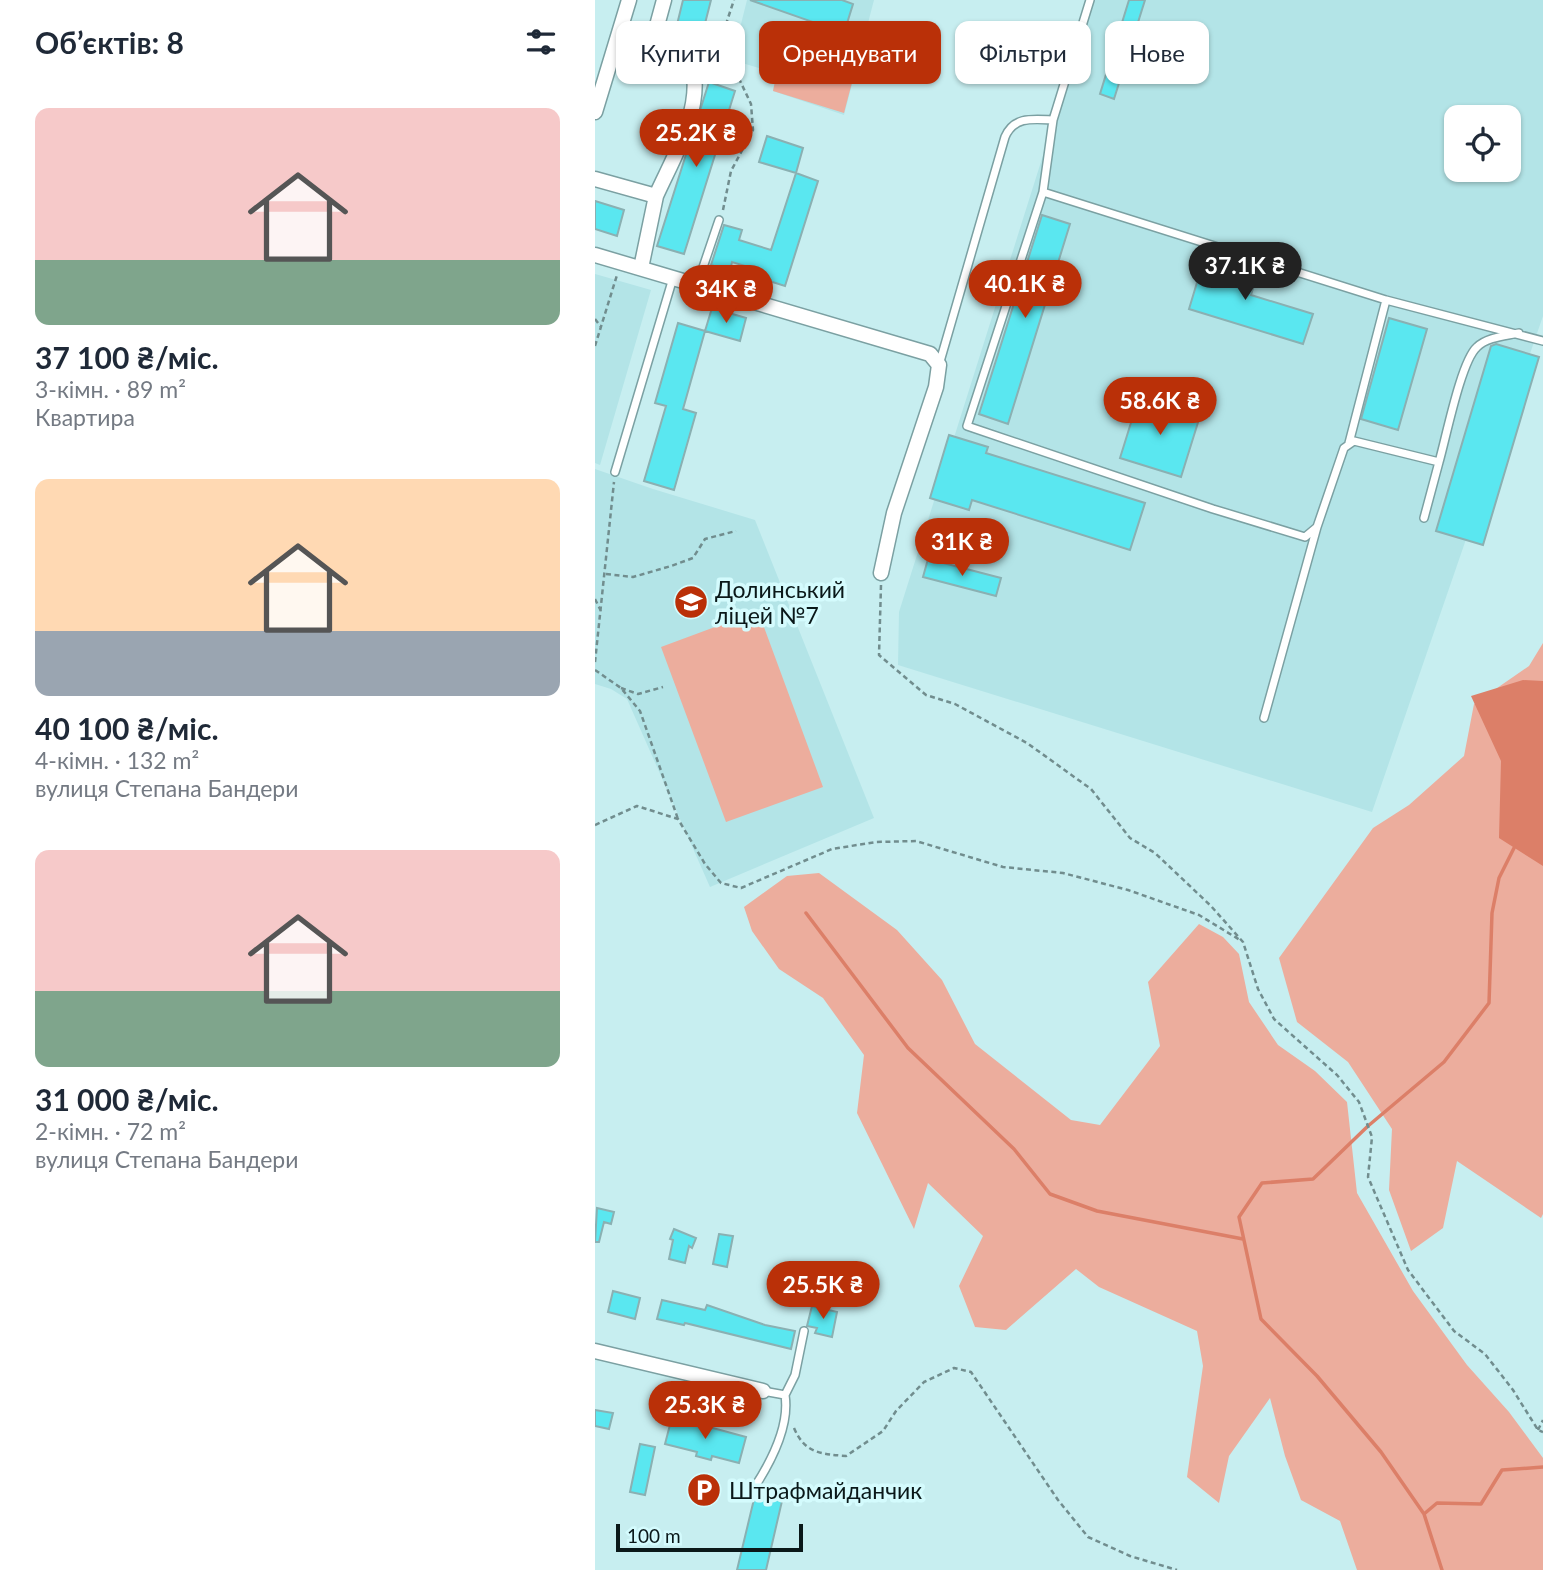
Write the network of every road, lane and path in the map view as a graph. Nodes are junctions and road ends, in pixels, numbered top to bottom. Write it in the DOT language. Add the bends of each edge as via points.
graph roads {
  1 [pos="628,0"];
  2 [pos="664,0"];
  3 [pos="734,0"];
  4 [pos="1090,0"];
  5 [pos="595,112"];
  6 [pos="1053,120"];
  7 [pos="595,179"];
  8 [pos="1043,192"];
  9 [pos="656,196"];
  10 [pos="719,220"];
  11 [pos="595,255"];
  12 [pos="621,262"];
  13 [pos="641,268"];
  14 [pos="674,278"];
  15 [pos="697,285"];
  16 [pos="1386,300"];
  17 [pos="595,319"];
  18 [pos="601,327"];
  19 [pos="1519,334"];
  20 [pos="1543,341"];
  21 [pos="595,346"];
  22 [pos="939,365"];
  23 [pos="1349,443"];
  24 [pos="1439,462"];
  25 [pos="615,472"];
  26 [pos="1424,518"];
  27 [pos="1317,527"];
  28 [pos="736,531"];
  29 [pos="881,573"];
  30 [pos="606,574"];
  31 [pos="595,599"];
  32 [pos="601,611"];
  33 [pos="595,662"];
  34 [pos="595,670"];
  35 [pos="663,687"];
  36 [pos="621,688"];
  37 [pos="1264,718"];
  38 [pos="678,819"];
  39 [pos="595,824"];
  40 [pos="1243,942"];
  41 [pos="804,1331"];
  42 [pos="595,1351"];
  43 [pos="763,1391"];
  44 [pos="785,1395"];
  45 [pos="788,1414"];
  46 [pos="1543,1420"];
  47 [pos="1538,1430"];
  48 [pos="1543,1432"];
  49 [pos="754,1488"];
  50 [pos="1177,1570"];
  1 -- 5 [label="street"];
  2 -- 9 [label="street" via="649,55 693,69 697,88"];
  3 -- 10 [label="path" via="727,25 734,68 751,104 753,130 731,171"];
  4 -- 6 [label="lane"];
  6 -- 8 [label="lane"];
  6 -- 22 [label="lane" via="1018,120 1009,127"];
  7 -- 9 [label="street"];
  8 -- 16 [label="lane"];
  8 -- 27 [label="lane" via="967,426 1305,537"];
  9 -- 13 [label="street"];
  10 -- 15 [label="lane"];
  11 -- 12 [label="street"];
  12 -- 13 [label="street"];
  12 -- 18 [label="path"];
  13 -- 14 [label="street"];
  14 -- 15 [label="street"];
  14 -- 25 [label="lane"];
  15 -- 22 [label="street" via="930,354"];
  16 -- 19 [label="lane"];
  16 -- 23 [label="lane"];
  17 -- 18 [label="path"];
  18 -- 21 [label="path"];
  19 -- 20 [label="lane"];
  19 -- 24 [label="lane" via="1477,346 1467,362"];
  22 -- 29 [label="street" via="936,387 894,513"];
  23 -- 24 [label="lane" via="1354,440"];
  23 -- 27 [label="lane"];
  24 -- 26 [label="lane"];
  25 -- 30 [label="path"];
  27 -- 37 [label="lane"];
  28 -- 30 [label="path" via="705,539 693,558 671,566 633,577"];
  29 -- 40 [label="path" via="879,654 926,695 955,704 1027,743 1091,789 1130,838 1155,852"];
  30 -- 32 [label="path"];
  31 -- 32 [label="path"];
  32 -- 33 [label="path"];
  34 -- 36 [label="path"];
  35 -- 36 [label="path" via="638,694"];
  36 -- 38 [label="path" via="640,711"];
  38 -- 39 [label="path" via="637,806"];
  38 -- 40 [label="path" via="721,883 741,888 832,849 916,841 1003,867 1063,873 1128,890 1199,915"];
  40 -- 47 [label="path" via="1258,989 1274,1019 1337,1075 1359,1102 1372,1137 1368,1177 1408,1270 1454,1331 1485,1354"];
  41 -- 44 [label="lane" via="795,1375"];
  42 -- 43 [label="street"];
  43 -- 44 [label="lane"];
  44 -- 45 [label="lane"];
  45 -- 49 [label="lane"];
  45 -- 50 [label="path" via="797,1435 815,1453 846,1456 883,1431 924,1382 954,1368 971,1372 1088,1537"];
  46 -- 47 [label="path"];
  47 -- 48 [label="path"];
}
